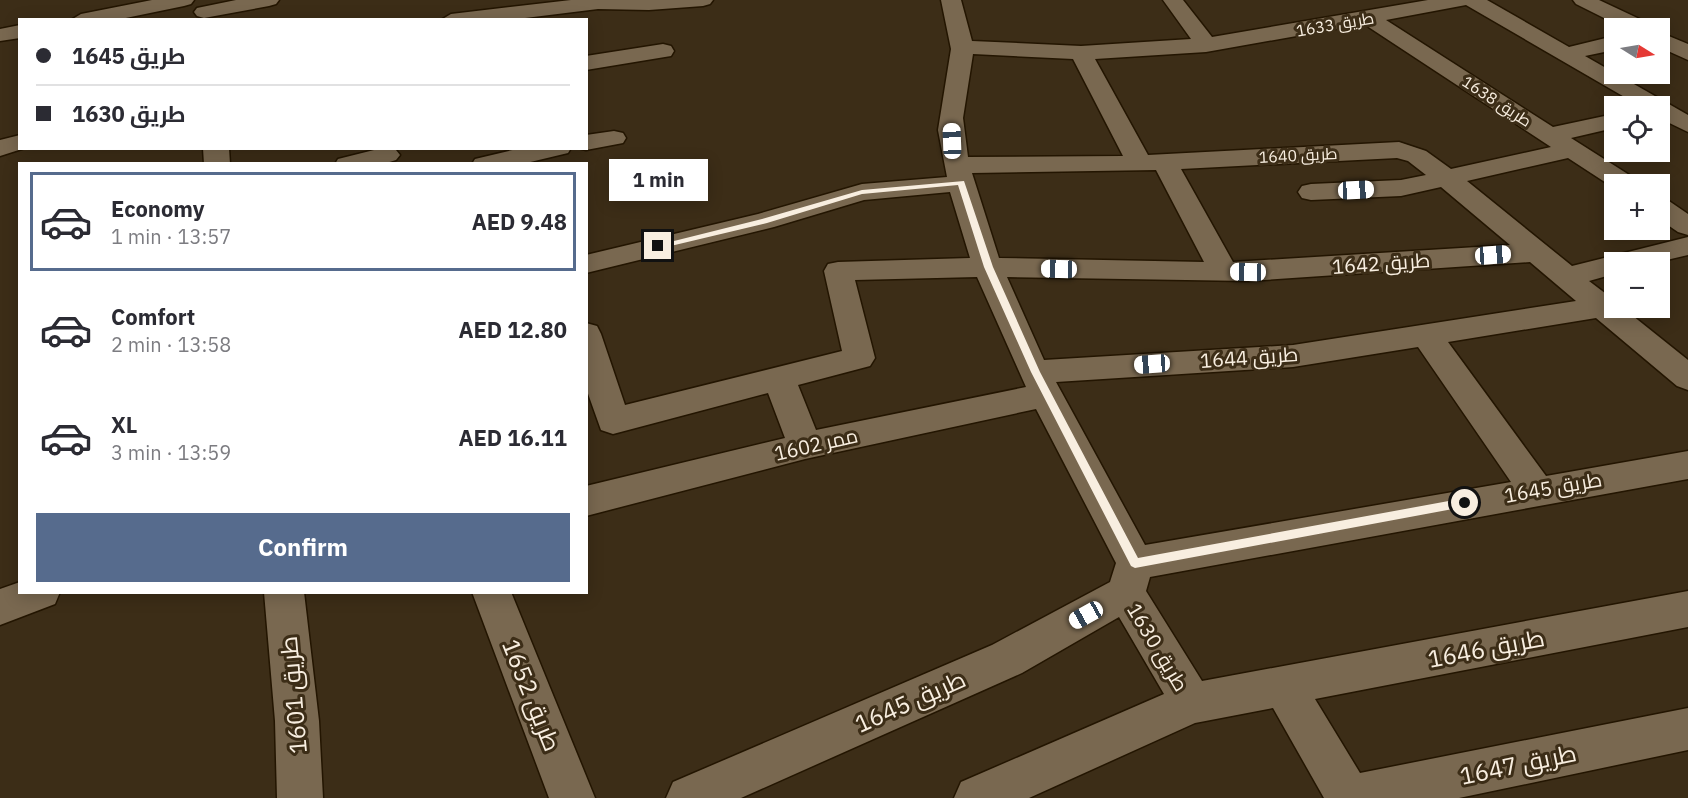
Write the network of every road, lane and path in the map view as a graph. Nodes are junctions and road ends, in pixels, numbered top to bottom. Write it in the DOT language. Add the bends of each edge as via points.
graph roads {
  1 [pos="183,0"];
  2 [pos="269,0"];
  3 [pos="703,0"];
  4 [pos="951,0"];
  5 [pos="1173,0"];
  6 [pos="1463,0"];
  7 [pos="1472,0"];
  8 [pos="1583,0"];
  9 [pos="598,2"];
  10 [pos="503,7"];
  11 [pos="204,10"];
  12 [pos="91,18"];
  13 [pos="459,18"];
  14 [pos="1369,18"];
  15 [pos="1620,18"];
  16 [pos="18,31"];
  17 [pos="0,35"];
  18 [pos="1206,45"];
  19 [pos="1604,45"];
  20 [pos="962,47"];
  21 [pos="663,51"];
  22 [pos="1081,53"];
  23 [pos="1565,54"];
  24 [pos="588,63"];
  25 [pos="1637,96"];
  26 [pos="1670,115"];
  27 [pos="18,123"];
  28 [pos="1604,123"];
  29 [pos="1688,125"];
  30 [pos="0,127"];
  31 [pos="1549,135"];
  32 [pos="614,138"];
  33 [pos="18,143"];
  34 [pos="588,143"];
  35 [pos="0,148"];
  36 [pos="550,150"];
  37 [pos="1572,150"];
  38 [pos="387,156"];
  39 [pos="357,162"];
  40 [pos="493,162"];
  41 [pos="1153,162"];
  42 [pos="960,174"];
  43 [pos="1609,174"];
  44 [pos="1448,179"];
  45 [pos="1311,192"];
  46 [pos="1688,194"];
  47 [pos="1670,199"];
  48 [pos="1670,214"];
  49 [pos="1688,226"];
  50 [pos="1688,246"];
  51 [pos="1538,252"];
  52 [pos="1664,252"];
  53 [pos="588,264"];
  54 [pos="988,267"];
  55 [pos="1604,268"];
  56 [pos="1224,272"];
  57 [pos="1566,277"];
  58 [pos="1602,307"];
  59 [pos="1426,335"];
  60 [pos="588,340"];
  61 [pos="778,377"];
  62 [pos="1688,378"];
  63 [pos="1041,383"];
  64 [pos="805,446"];
  65 [pos="1688,465"];
  66 [pos="1536,490"];
  67 [pos="588,500"];
  68 [pos="1130,578"];
  69 [pos="36,594"];
  70 [pos="284,594"];
  71 [pos="492,594"];
  72 [pos="0,607"];
  73 [pos="1688,609"];
  74 [pos="1284,687"];
  75 [pos="1192,703"];
  76 [pos="1688,729"];
  77 [pos="1482,786"];
  78 [pos="300,798"];
  79 [pos="572,798"];
  80 [pos="688,798"];
  81 [pos="977,798"];
  82 [pos="1349,798"];
  1 -- 12 [label="street"];
  2 -- 11 [label="street"];
  3 -- 9 [label="street"];
  4 -- 20 [label="street, طريق 1630"];
  5 -- 18 [label="street"];
  6 -- 14 [label="street, طريق 1633"];
  7 -- 23 [label="street"];
  8 -- 15 [label="street"];
  9 -- 10 [label="street"];
  10 -- 13 [label="street"];
  14 -- 18 [label="street, طريق 1633"];
  14 -- 31 [label="street, طريق 1638"];
  16 -- 17 [label="street"];
  18 -- 22 [label="street, طريق 1633"];
  19 -- 23 [label="street"];
  20 -- 22 [label="street, طريق 1633"];
  20 -- 42 [label="street, طريق 1630" via="951,103 952,141"];
  21 -- 24 [label="street"];
  22 -- 41 [label="street"];
  23 -- 25 [label="street"];
  26 -- 29 [label="street"];
  27 -- 30 [label="street"];
  28 -- 31 [label="street"];
  31 -- 37 [label="street, طريق 1638"];
  32 -- 34 [label="street"];
  33 -- 35 [label="street"];
  36 -- 40 [label="street"];
  37 -- 43 [label="street, طريق 1638"];
  37 -- 44 [label="street"];
  38 -- 39 [label="street"];
  41 -- 42 [label="street, طريق 1640"];
  41 -- 44 [label="street, طريق 1640" via="1399,150 1417,156"];
  41 -- 56 [label="street"];
  42 -- 53 [label="street" via="862,192 764,221"];
  42 -- 54 [label="street, طريق 1630"];
  44 -- 45 [label="street" via="1401,188"];
  44 -- 51 [label="street, طريق 1640"];
  46 -- 47 [label="street"];
  48 -- 49 [label="street"];
  50 -- 52 [label="street"];
  51 -- 56 [label="street, طريق 1642"];
  51 -- 57 [label="street, طريق 1640"];
  54 -- 56 [label="street, طريق 1642"];
  54 -- 61 [label="street" via="838,271 860,358"];
  54 -- 63 [label="street, طريق 1630"];
  55 -- 57 [label="street"];
  57 -- 58 [label="street, طريق 1640"];
  58 -- 59 [label="street, طريق 1644"];
  58 -- 62 [label="street, طريق 1640"];
  59 -- 63 [label="street, طريق 1644" via="1293,356"];
  59 -- 66 [label="street"];
  60 -- 61 [label="street" via="613,421"];
  61 -- 64 [label="street"];
  63 -- 64 [label="street, ممر 1602"];
  63 -- 68 [label="street, طريق 1630"];
  64 -- 67 [label="street, ممر 1602"];
  65 -- 66 [label="street, طريق 1645"];
  66 -- 68 [label="street, طريق 1645"];
  68 -- 75 [label="street, طريق 1630"];
  68 -- 80 [label="street, طريق 1645" via="1007,659"];
  69 -- 72 [label="street"];
  70 -- 78 [label="street, طريق 1601"];
  71 -- 79 [label="street, طريق 1652"];
  73 -- 74 [label="street, طريق 1646"];
  74 -- 75 [label="street, طريق 1646"];
  74 -- 82 [label="street"];
  75 -- 81 [label="street, طريق 1646"];
  76 -- 77 [label="street, طريق 1647"];
  77 -- 82 [label="street, طريق 1647"];
}
